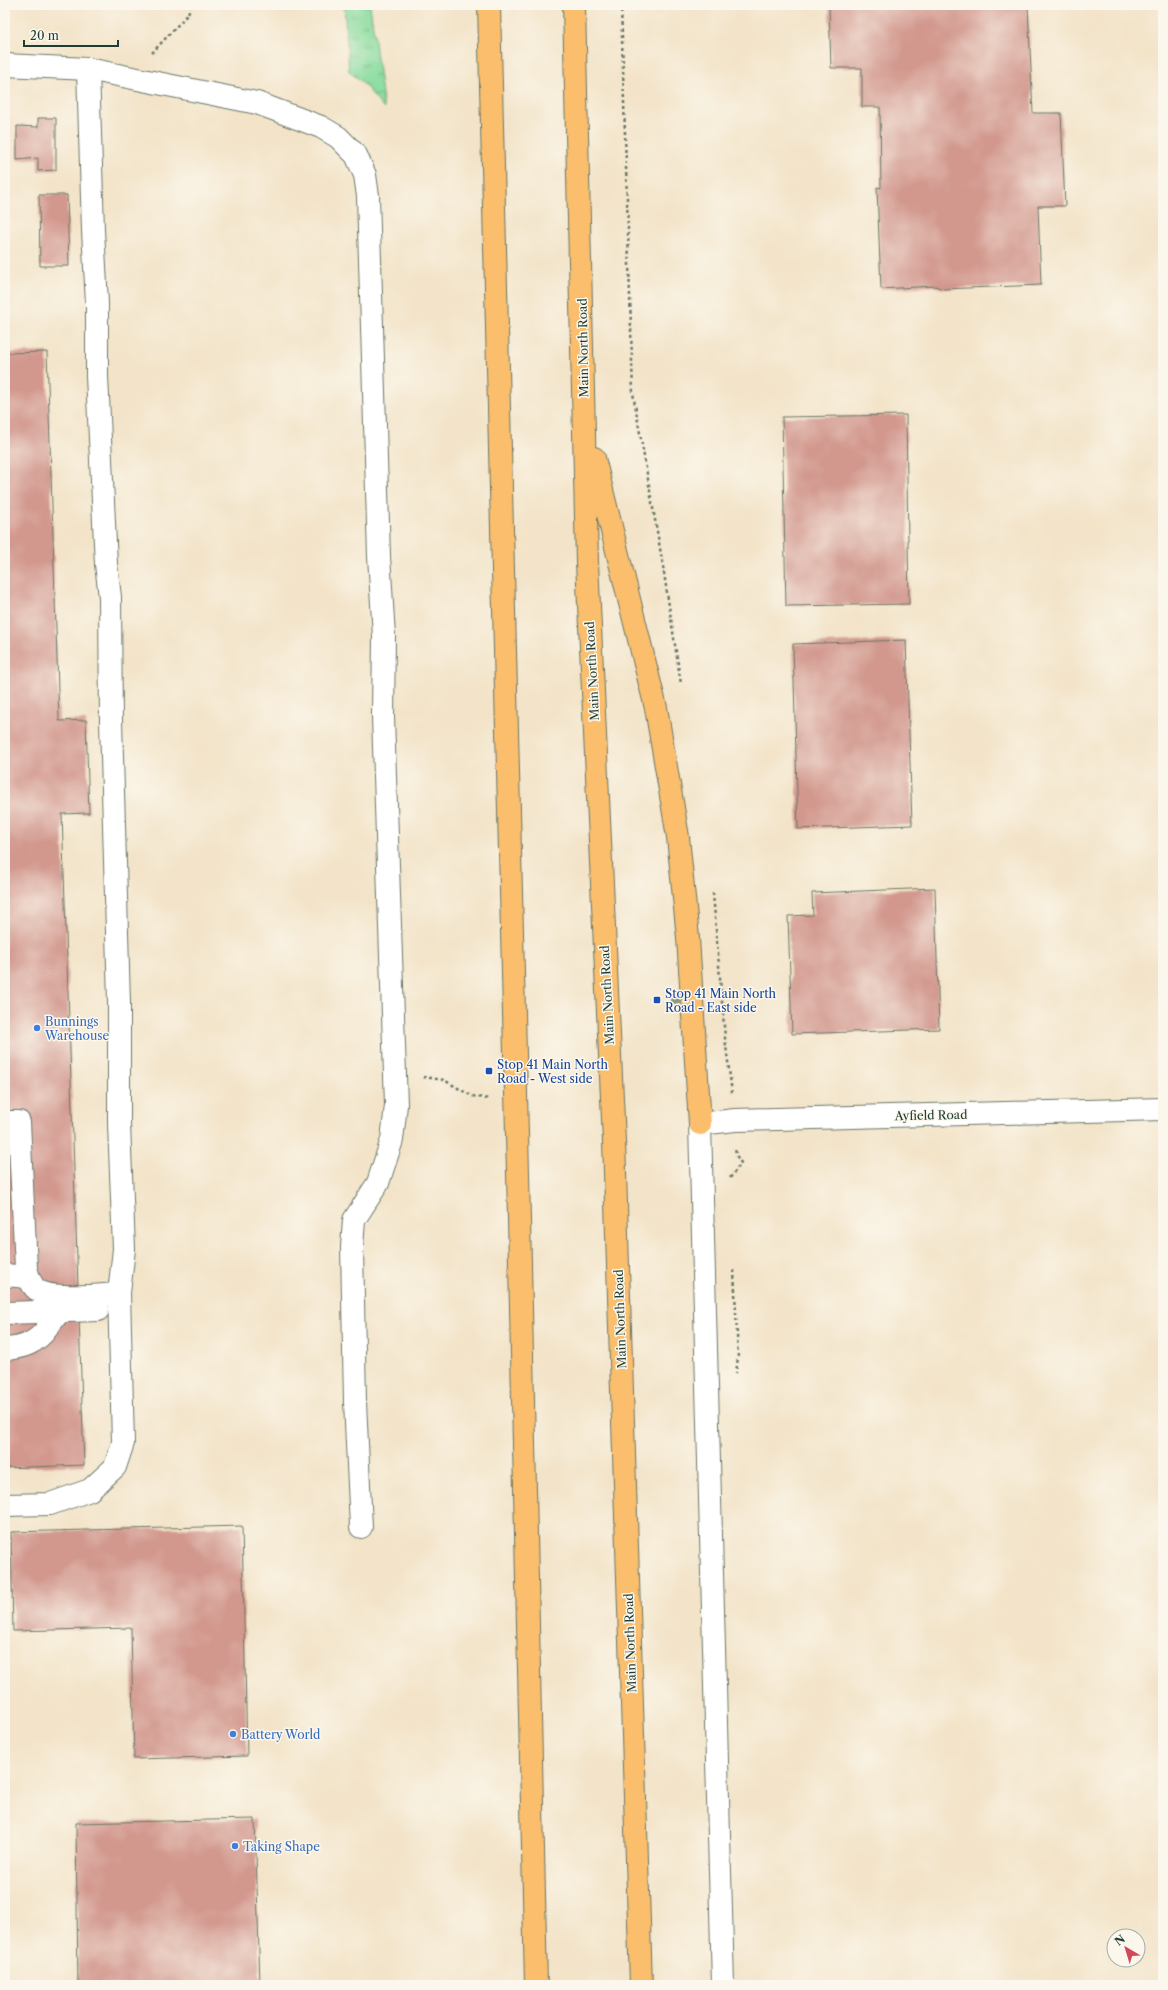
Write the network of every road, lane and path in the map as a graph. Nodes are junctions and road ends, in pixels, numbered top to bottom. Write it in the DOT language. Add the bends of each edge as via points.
graph roads {
  1 [pos="192,5"];
  2 [pos="489,5"];
  3 [pos="574,5"];
  4 [pos="5,65"];
  5 [pos="88,69"];
  6 [pos="140,79"];
  7 [pos="584,420"];
  8 [pos="395,1079"];
  9 [pos="489,1099"];
  10 [pos="1163,1109"];
  11 [pos="5,1122"];
  12 [pos="700,1124"];
  13 [pos="5,1275"];
  14 [pos="28,1277"];
  15 [pos="119,1301"];
  16 [pos="62,1311"];
  17 [pos="5,1313"];
  18 [pos="5,1348"];
  19 [pos="5,1505"];
  20 [pos="361,1526"];
  21 [pos="536,1985"];
  22 [pos="641,1985"];
  23 [pos="723,1985"];
  1 -- 6 [label="path" via="153,52"];
  2 -- 21 [label="highway"];
  3 -- 7 [label="highway, Main North Road"];
  4 -- 5 [label="street"];
  5 -- 6 [label="street"];
  5 -- 15 [label="street" via="97,303 97,376 106,564 110,597 110,714 124,1241"];
  6 -- 8 [label="street" via="257,102 321,127 338,137 356,155 365,175 368,196 384,636 383,716"];
  7 -- 12 [label="highway" via="656,708 678,837 689,946"];
  7 -- 22 [label="highway, Main North Road" via="587,562 614,1141"];
  8 -- 9 [label="path" via="426,1077 444,1080 472,1096"];
  8 -- 20 [label="street" via="396,1105 392,1140 378,1183 354,1220 352,1247 355,1402"];
  10 -- 12 [label="street, Ayfield Road" via="743,1120"];
  11 -- 14 [label="street" via="20,1122 25,1260"];
  12 -- 23 [label="street"];
  13 -- 14 [label="street"];
  14 -- 15 [label="street" via="39,1292"];
  15 -- 16 [label="street"];
  15 -- 19 [label="street" via="123,1442 115,1467 90,1490 50,1504"];
  16 -- 17 [label="street"];
  16 -- 18 [label="street" via="53,1317 40,1336 29,1345"];
}
